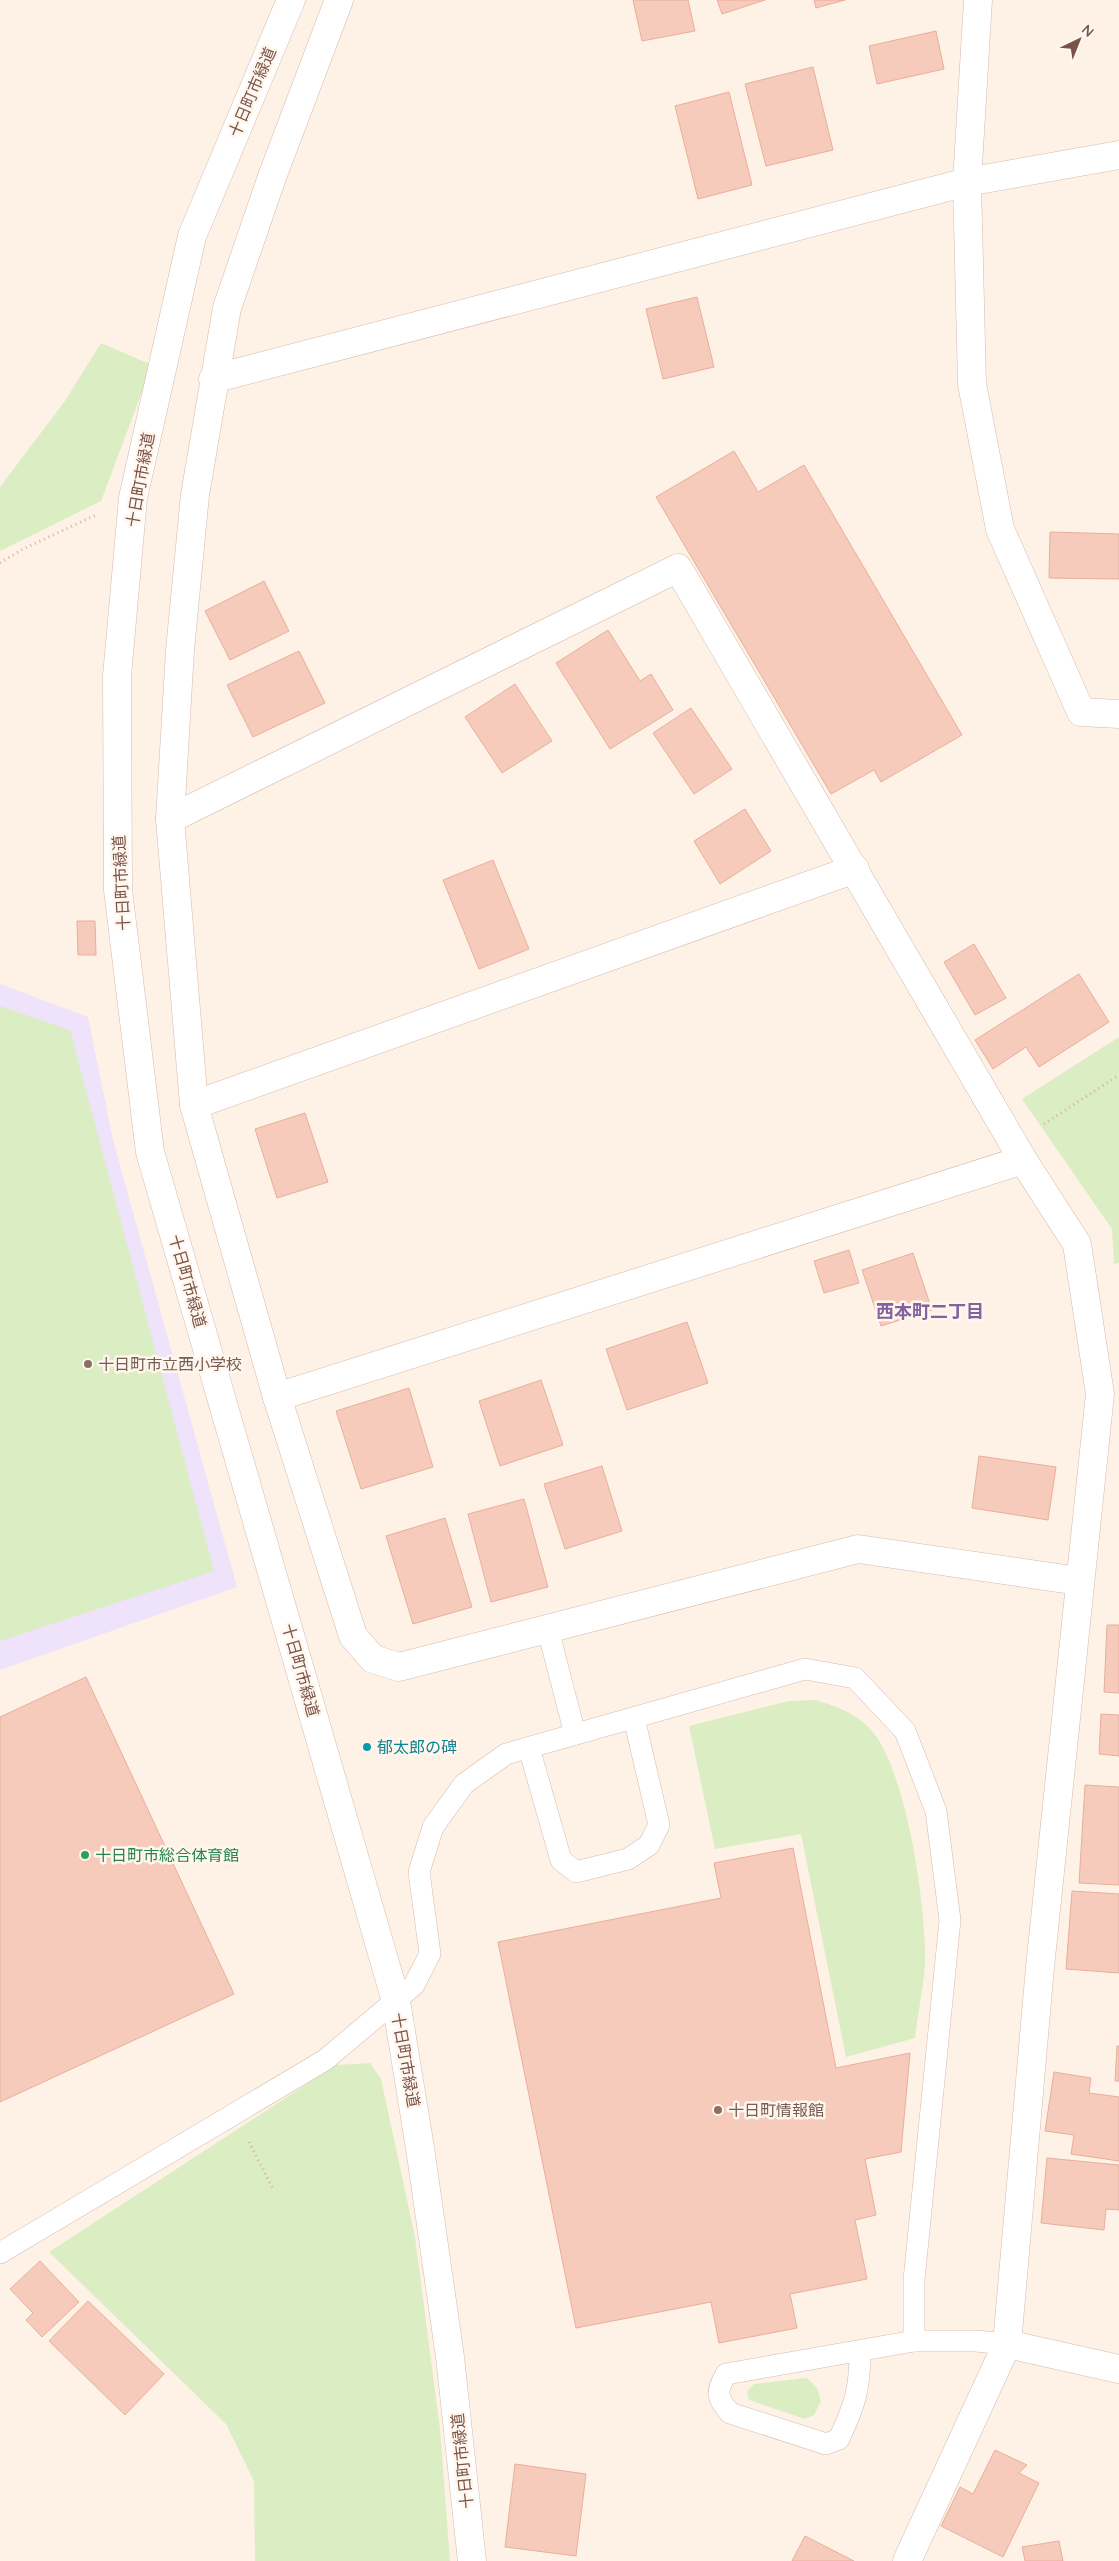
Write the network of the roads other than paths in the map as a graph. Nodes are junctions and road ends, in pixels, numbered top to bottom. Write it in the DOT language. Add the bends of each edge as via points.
graph roads {
  1 [pos="290,0"];
  2 [pos="339,0"];
  3 [pos="978,0"];
  4 [pos="1119,155"];
  5 [pos="968,182"];
  6 [pos="213,379"];
  7 [pos="1119,714"];
  8 [pos="170,819"];
  9 [pos="854,870"];
  10 [pos="194,1105"];
  11 [pos="1018,1152"];
  12 [pos="278,1397"];
  13 [pos="1079,1582"];
  14 [pos="548,1630"];
  15 [pos="634,1718"];
  16 [pos="575,1734"];
  17 [pos="529,1748"];
  18 [pos="396,2001"];
  19 [pos="0,2253"];
  20 [pos="914,2341"];
  21 [pos="1007,2344"];
  22 [pos="860,2351"];
  23 [pos="1119,2369"];
  24 [pos="472,2561"];
  25 [pos="907,2561"];
  1 -- 18 [label="street, 十日町市緑道" via="192,236 133,498 116,676 118,890 150,1152"];
  2 -- 6 [label="street" via="227,308"];
  3 -- 5 [label="street"];
  4 -- 5 [label="street"];
  5 -- 6 [label="street"];
  5 -- 7 [label="street" via="972,384 1000,529 1081,712"];
  6 -- 8 [label="street" via="195,495 180,650"];
  8 -- 9 [label="street" via="678,568"];
  8 -- 10 [label="street"];
  9 -- 10 [label="street"];
  9 -- 11 [label="street"];
  10 -- 12 [label="street"];
  11 -- 12 [label="street"];
  11 -- 13 [label="street" via="1076,1244 1100,1394"];
  12 -- 14 [label="street" via="353,1636 373,1659 399,1667"];
  13 -- 14 [label="street" via="858,1549"];
  13 -- 21 [label="street" via="1040,1967"];
  14 -- 16 [label="lane"];
  15 -- 16 [label="lane"];
  15 -- 17 [label="lane" via="659,1825 649,1845 628,1859 576,1872 561,1860"];
  15 -- 20 [label="lane" via="805,1669 855,1678 905,1731 936,1811 950,1920 914,2280"];
  16 -- 17 [label="lane"];
  17 -- 18 [label="lane" via="506,1754 464,1784 433,1827 419,1872 430,1954 414,1985"];
  18 -- 19 [label="lane" via="325,2060"];
  18 -- 24 [label="street, 十日町市緑道" via="450,2357"];
  20 -- 21 [label="lane"];
  20 -- 22 [label="lane"];
  21 -- 23 [label="street"];
  21 -- 25 [label="street"];
  22 -- 22 [label="lane" via="860,2384 852,2409 839,2439 826,2444 730,2413 720,2401 718,2387 726,2374"];
}
